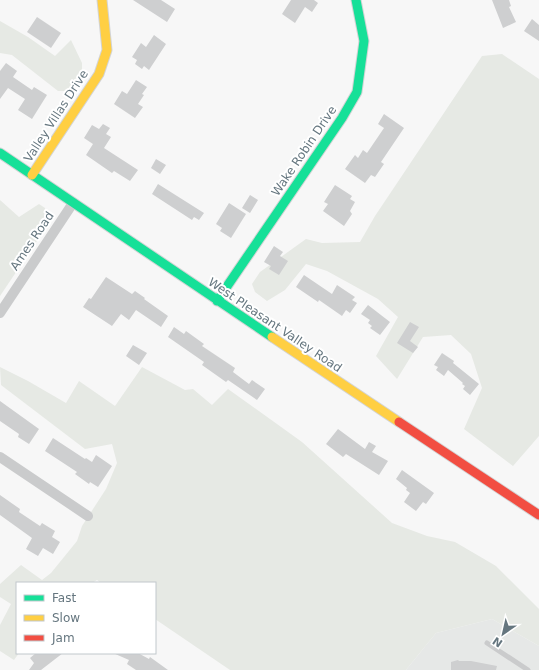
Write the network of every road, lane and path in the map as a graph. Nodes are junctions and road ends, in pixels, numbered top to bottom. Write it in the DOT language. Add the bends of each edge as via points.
graph roads {
  1 [pos="102,0"];
  2 [pos="356,0"];
  3 [pos="0,153"];
  4 [pos="32,174"];
  5 [pos="73,202"];
  6 [pos="217,301"];
  7 [pos="0,313"];
  8 [pos="0,457"];
  9 [pos="539,515"];
  10 [pos="88,516"];
  11 [pos="487,643"];
  12 [pos="528,670"];
  1 -- 4 [label="main road, Valley Villas Drive" via="107,50 99,74"];
  2 -- 6 [label="main road, Wake Robin Drive" via="364,41 357,92 342,118"];
  3 -- 4 [label="main road, West Pleasant Valley Road"];
  4 -- 5 [label="main road, West Pleasant Valley Road"];
  5 -- 6 [label="main road, West Pleasant Valley Road"];
  5 -- 7 [label="street, Ames Road"];
  6 -- 9 [label="main road, West Pleasant Valley Road"];
  8 -- 10 [label="street"];
  11 -- 12 [label="lane"];
}
